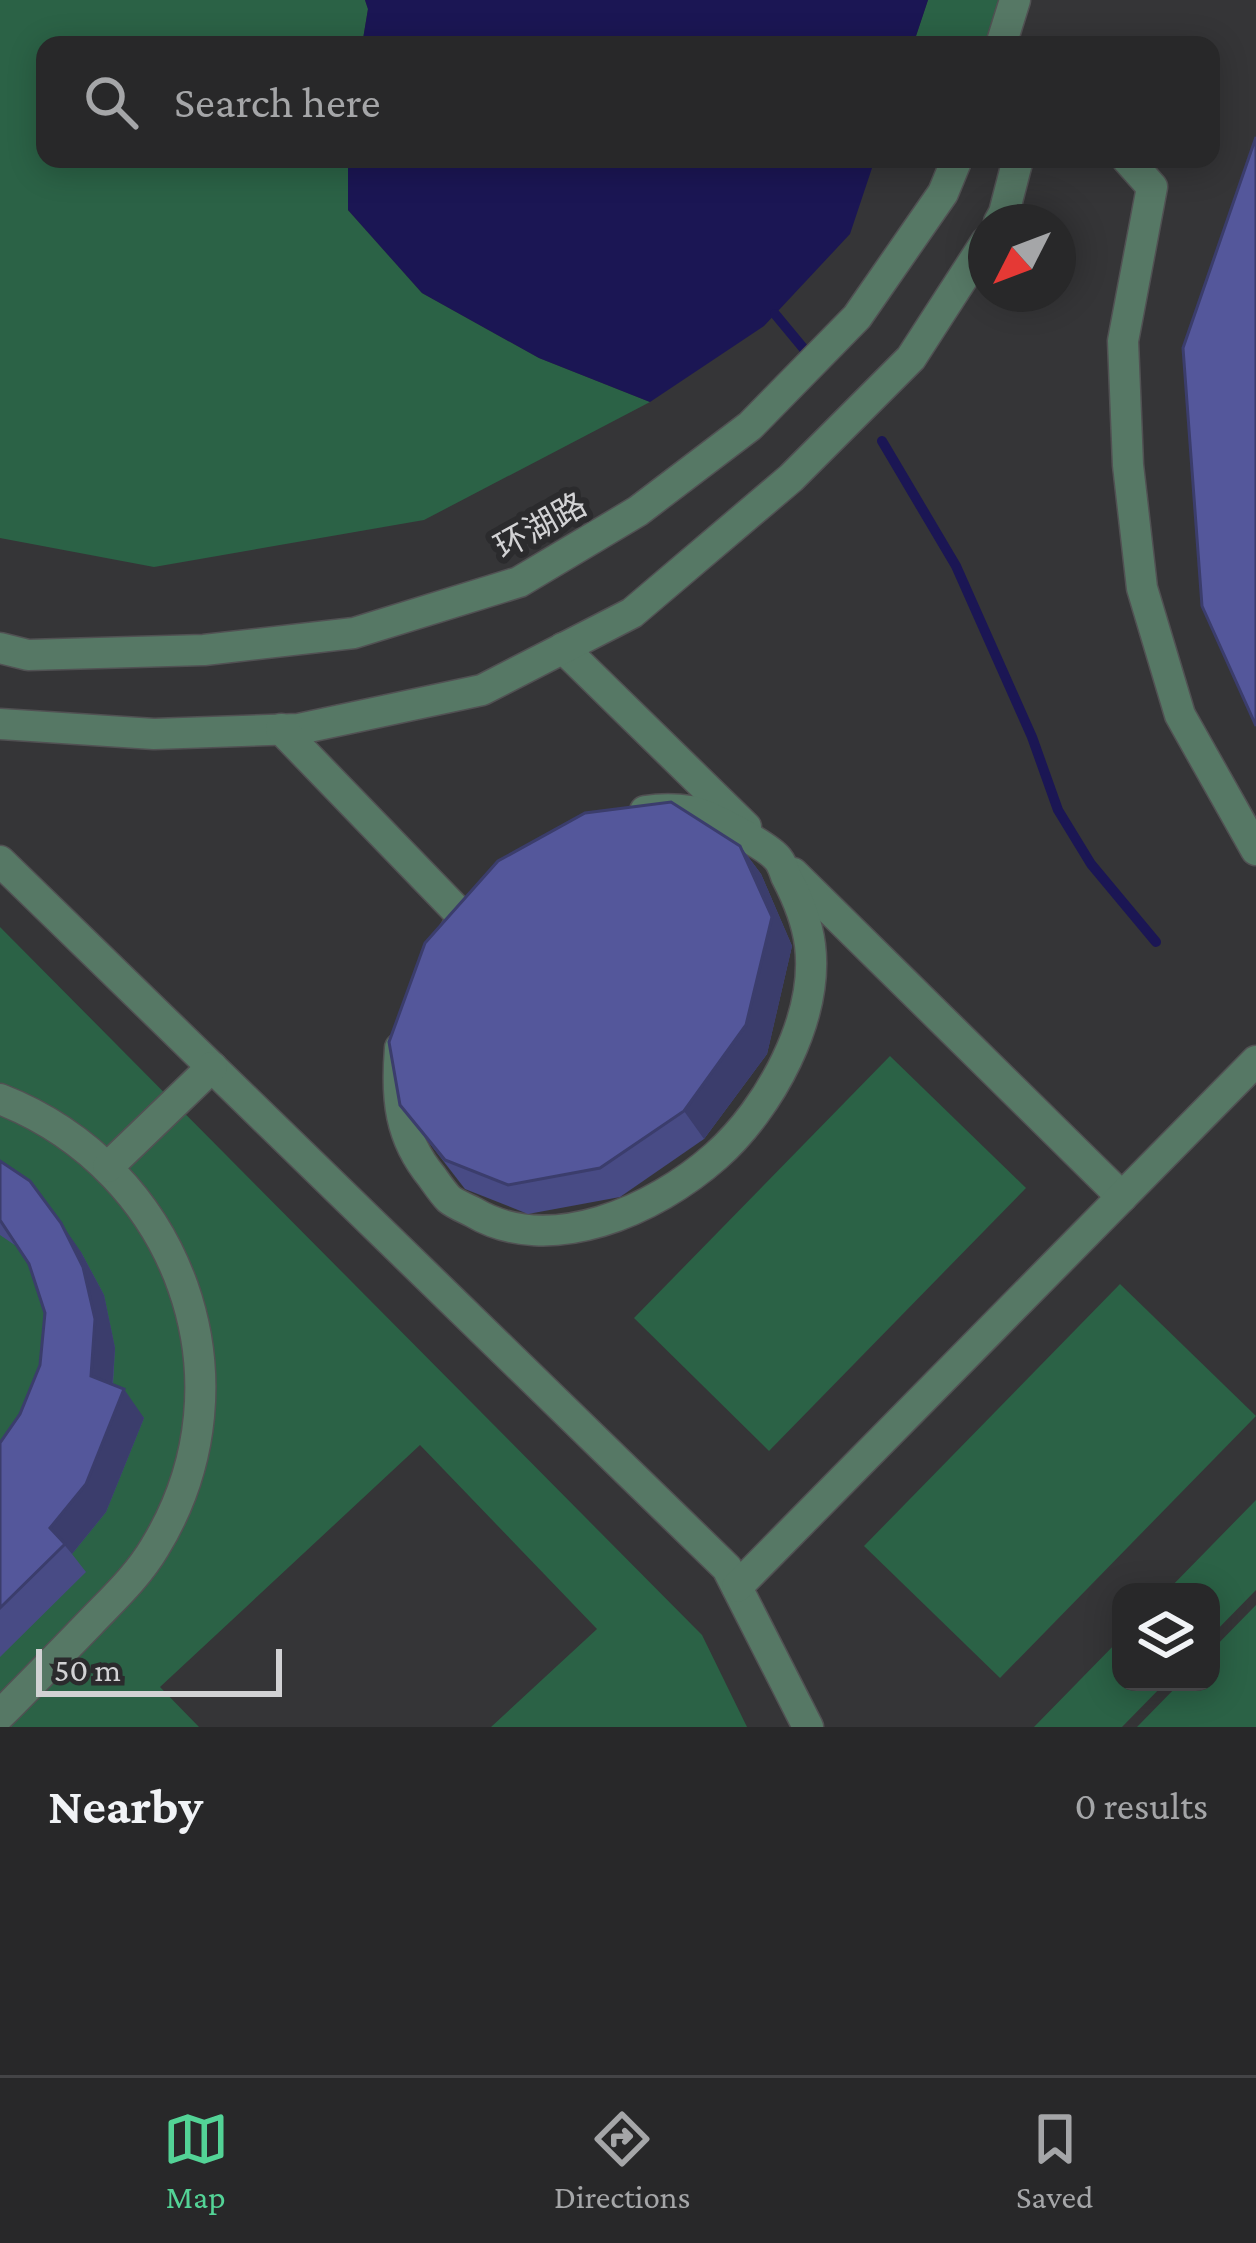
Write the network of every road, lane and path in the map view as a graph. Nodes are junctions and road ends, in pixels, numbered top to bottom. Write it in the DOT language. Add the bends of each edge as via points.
graph roads {
  1 [pos="1015,0"];
  2 [pos="1004,36"];
  3 [pos="953,168"];
  4 [pos="1016,168"];
  5 [pos="1135,168"];
  6 [pos="1006,204"];
  7 [pos="968,270"];
  8 [pos="0,648"];
  9 [pos="563,648"];
  10 [pos="0,724"];
  11 [pos="281,729"];
  12 [pos="627,816"];
  13 [pos="1256,850"];
  14 [pos="777,857"];
  15 [pos="0,861"];
  16 [pos="433,968"];
  17 [pos="410,1014"];
  18 [pos="1256,1061"];
  19 [pos="212,1067"];
  20 [pos="0,1099"];
  21 [pos="109,1167"];
  22 [pos="1122,1197"];
  23 [pos="737,1587"];
  24 [pos="0,1715"];
  25 [pos="808,1727"];
  1 -- 2 [label="street"];
  3 -- 8 [label="street, 环湖路" via="856,317 750,426 638,511 519,582 354,633 204,650 28,655"];
  4 -- 6 [label="street"];
  5 -- 13 [label="street" via="1152,187 1123,341 1142,588 1180,715"];
  7 -- 9 [label="street" via="911,358 791,478 632,613"];
  9 -- 11 [label="street" via="482,690"];
  9 -- 14 [label="street"];
  10 -- 11 [label="street" via="154,734"];
  11 -- 16 [label="street" via="472,910"];
  12 -- 14 [label="street" via="693,811"];
  14 -- 17 [label="street" via="810,946 807,1005 787,1064 717,1156 626,1214 548,1232 519,1230 449,1198 405,1132 397,1086"];
  14 -- 22 [label="street"];
  15 -- 19 [label="street"];
  18 -- 22 [label="street"];
  19 -- 21 [label="street"];
  19 -- 23 [label="street" via="727,1568"];
  20 -- 21 [label="street" via="42,1118"];
  21 -- 24 [label="street" via="159,1233 184,1290 199,1350 197,1433 155,1548"];
  22 -- 23 [label="street"];
  23 -- 25 [label="street"];
}
